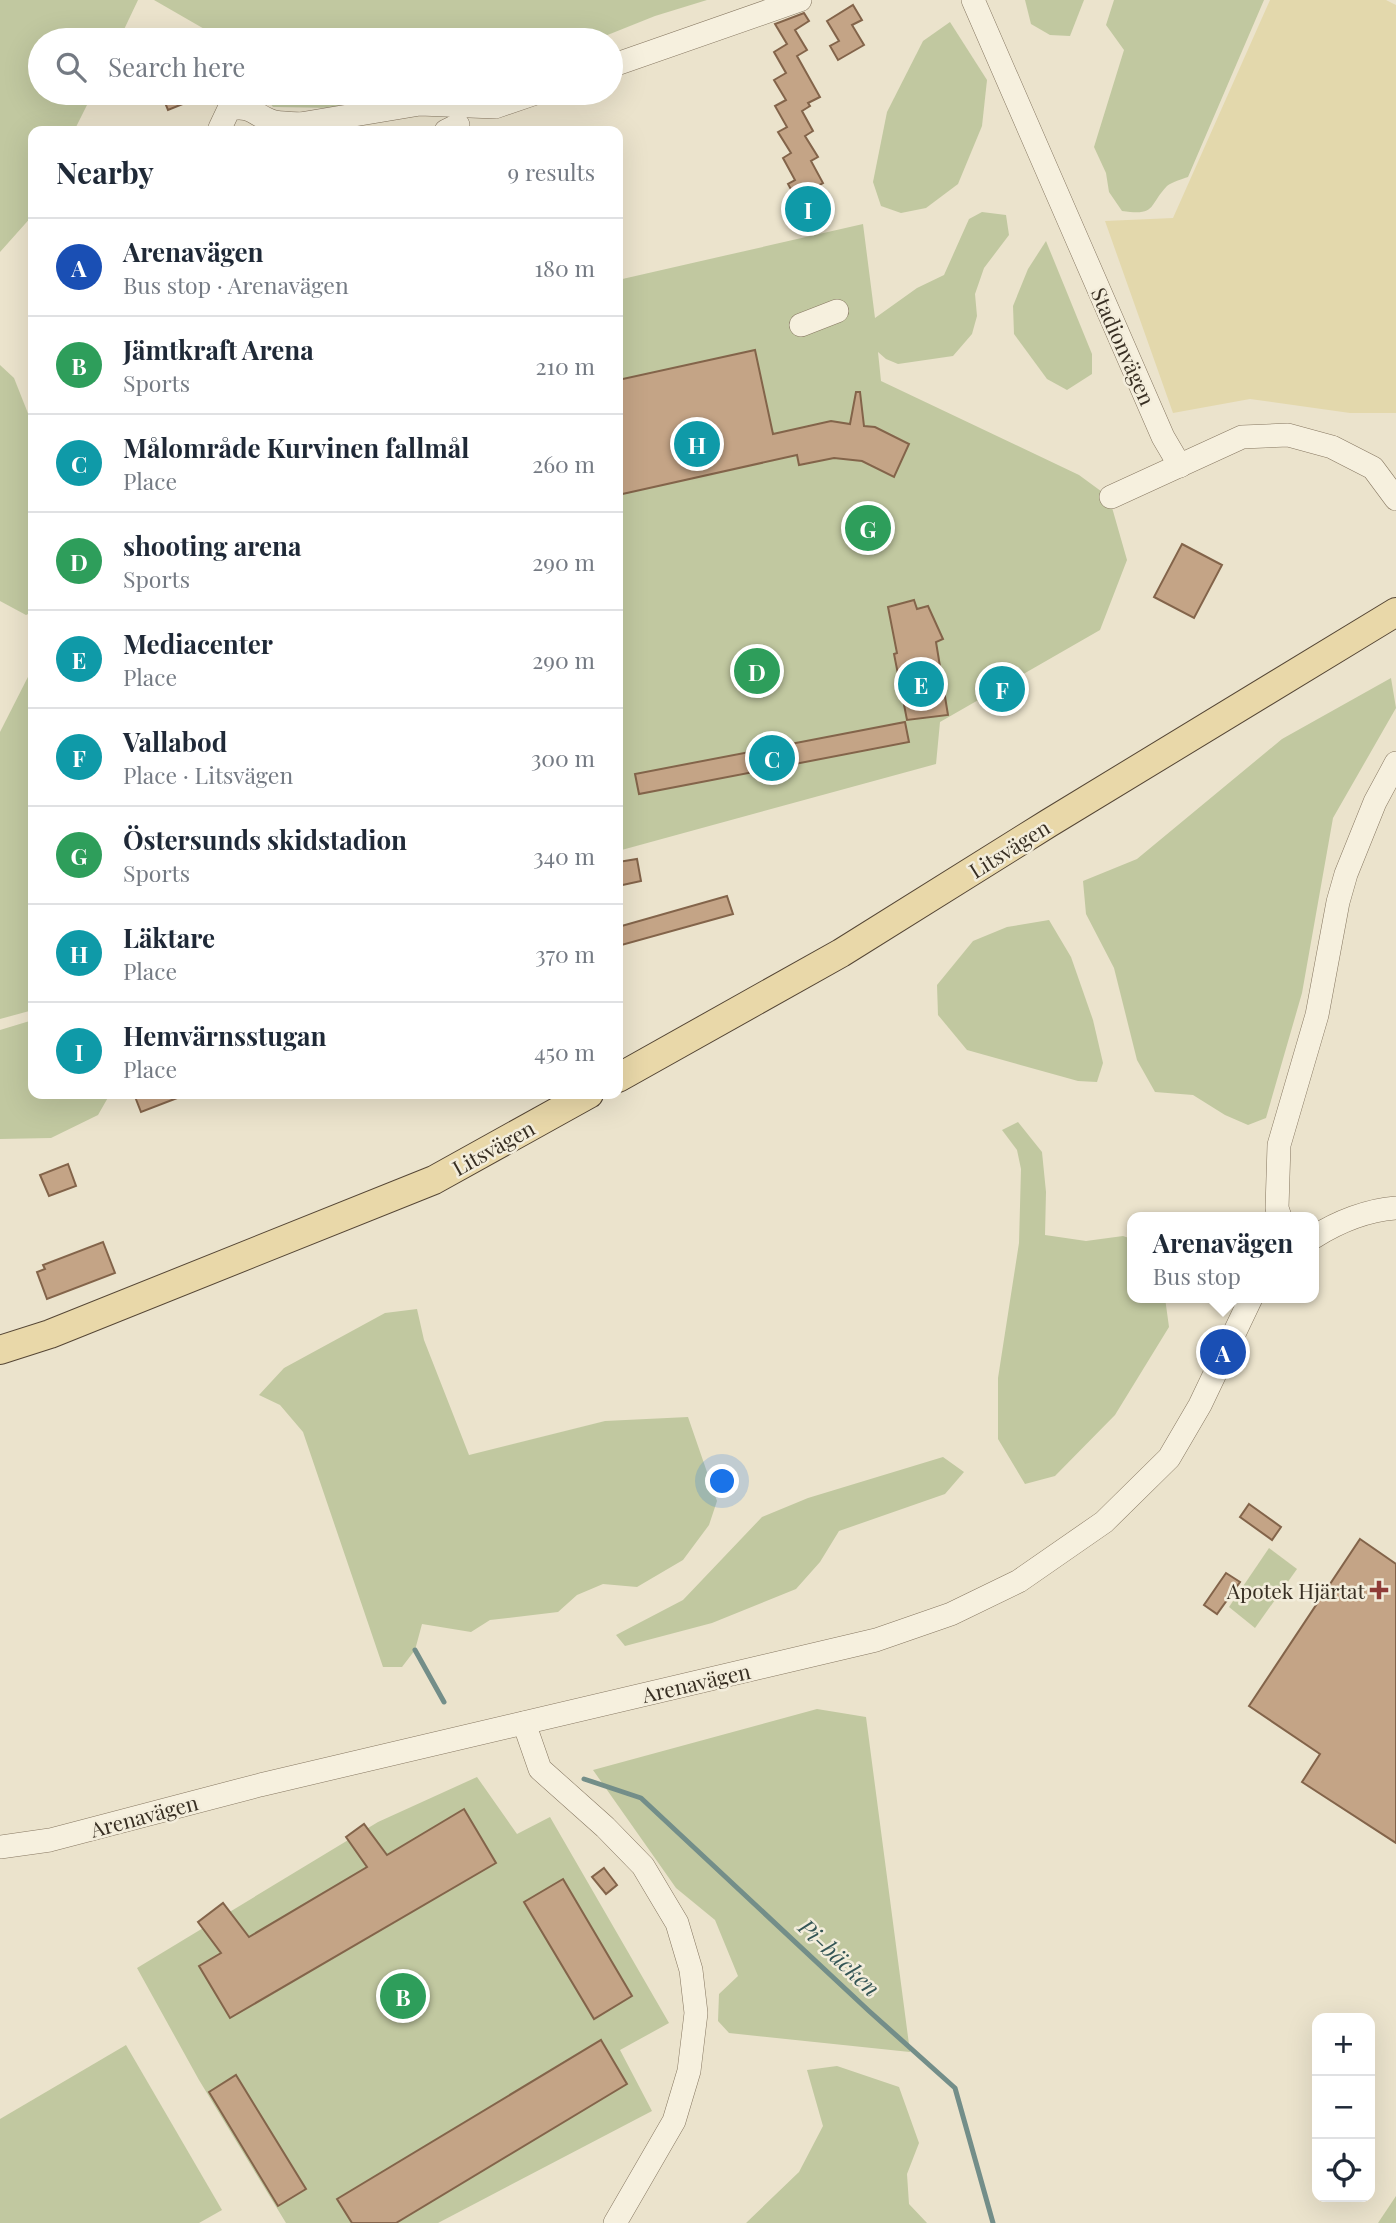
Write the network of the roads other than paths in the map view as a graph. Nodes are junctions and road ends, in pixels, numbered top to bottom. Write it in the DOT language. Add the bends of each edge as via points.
graph roads {
  1 [pos="800,0"];
  2 [pos="973,0"];
  3 [pos="623,62"];
  4 [pos="415,105"];
  5 [pos="445,105"];
  6 [pos="501,105"];
  7 [pos="221,126"];
  8 [pos="286,126"];
  9 [pos="302,126"];
  10 [pos="837,311"];
  11 [pos="801,325"];
  12 [pos="1180,466"];
  13 [pos="1111,498"];
  14 [pos="1396,499"];
  15 [pos="1396,612"];
  16 [pos="1396,763"];
  17 [pos="623,1075"];
  18 [pos="580,1099"];
  19 [pos="1396,1208"];
  20 [pos="1278,1212"];
  21 [pos="1319,1234"];
  22 [pos="1249,1303"];
  23 [pos="0,1350"];
  24 [pos="524,1723"];
  25 [pos="0,1846"];
  26 [pos="615,2223"];
  1 -- 3 [label="street"];
  2 -- 12 [label="street, Stadionvägen" via="1163,437"];
  4 -- 9 [label="street"];
  5 -- 6 [label="street"];
  7 -- 8 [label="street" via="229,109 243,107"];
  10 -- 11 [label="street"];
  12 -- 13 [label="street"];
  12 -- 14 [label="street" via="1242,437 1288,435 1332,447 1373,468"];
  15 -- 17 [label="main road, Litsvägen" via="841,953"];
  16 -- 20 [label="street" via="1375,802 1338,902 1317,1015 1279,1145"];
  18 -- 23 [label="main road, Litsvägen" via="435,1180"];
  19 -- 21 [label="street" via="1335,1224"];
  22 -- 24 [label="street, Arenavägen" via="1200,1405 1168,1458 1104,1522 1019,1581 951,1614 876,1640"];
  24 -- 25 [label="street, Arenavägen" via="260,1784 50,1840"];
  24 -- 26 [label="street" via="540,1769 643,1866 677,1923 691,1970 695,2027 689,2071 674,2121"];
}
